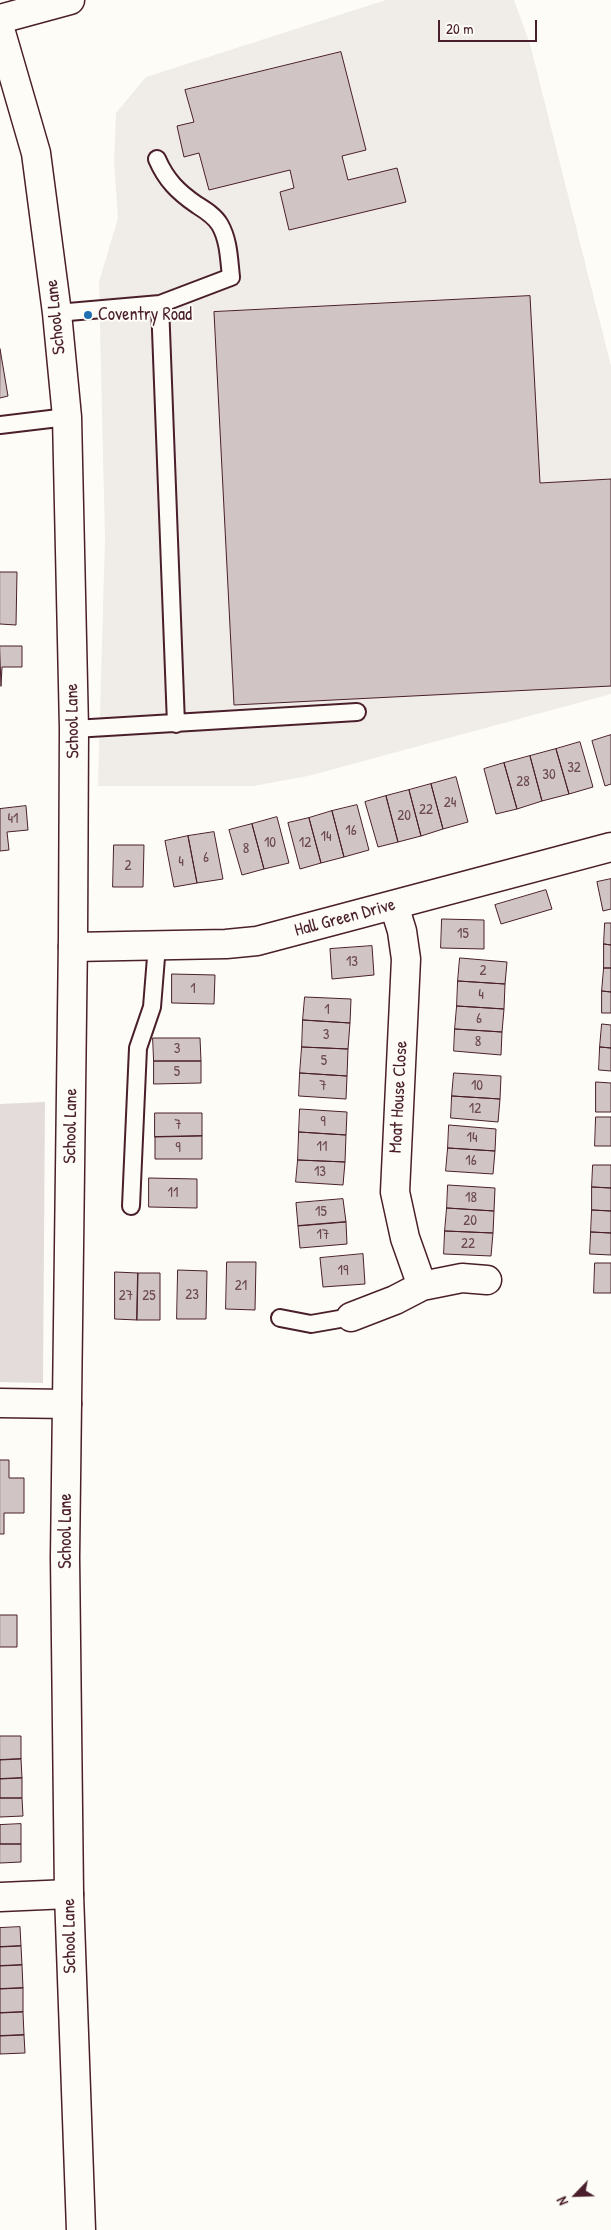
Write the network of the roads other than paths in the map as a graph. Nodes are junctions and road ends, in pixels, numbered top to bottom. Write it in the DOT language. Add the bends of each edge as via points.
graph roads {
  1 [pos="70,0"];
  2 [pos="0,19"];
  3 [pos="0,29"];
  4 [pos="157,159"];
  5 [pos="160,304"];
  6 [pos="56,313"];
  7 [pos="67,417"];
  8 [pos="0,424"];
  9 [pos="357,712"];
  10 [pos="176,724"];
  11 [pos="74,729"];
  12 [pos="611,847"];
  13 [pos="394,905"];
  14 [pos="157,946"];
  15 [pos="73,947"];
  16 [pos="131,1206"];
  17 [pos="487,1280"];
  18 [pos="422,1286"];
  19 [pos="351,1317"];
  20 [pos="280,1318"];
  21 [pos="0,1404"];
  22 [pos="67,1404"];
  23 [pos="69,1894"];
  24 [pos="0,1897"];
  25 [pos="76,2229"];
  1 -- 2 [label="street"];
  3 -- 6 [label="street, School Lane" via="36,153"];
  4 -- 5 [label="lane" via="173,187 220,224 228,247 231,277"];
  5 -- 6 [label="lane"];
  5 -- 10 [label="lane"];
  6 -- 7 [label="street, School Lane"];
  7 -- 8 [label="lane"];
  7 -- 11 [label="street, School Lane"];
  9 -- 10 [label="lane"];
  10 -- 11 [label="lane"];
  11 -- 15 [label="street, School Lane"];
  12 -- 13 [label="street, Hall Green Drive"];
  13 -- 14 [label="street, Hall Green Drive" via="257,941"];
  13 -- 18 [label="street, Moat House Close" via="406,959 395,1192 405,1238"];
  14 -- 15 [label="street, Hall Green Drive"];
  14 -- 16 [label="lane" via="152,1007 138,1048"];
  15 -- 22 [label="street, School Lane"];
  17 -- 18 [label="street" via="462,1278"];
  18 -- 19 [label="street"];
  19 -- 20 [label="lane" via="311,1324"];
  21 -- 22 [label="street"];
  22 -- 23 [label="street, School Lane" via="65,1567"];
  23 -- 24 [label="street"];
  23 -- 25 [label="street, School Lane"];
}
